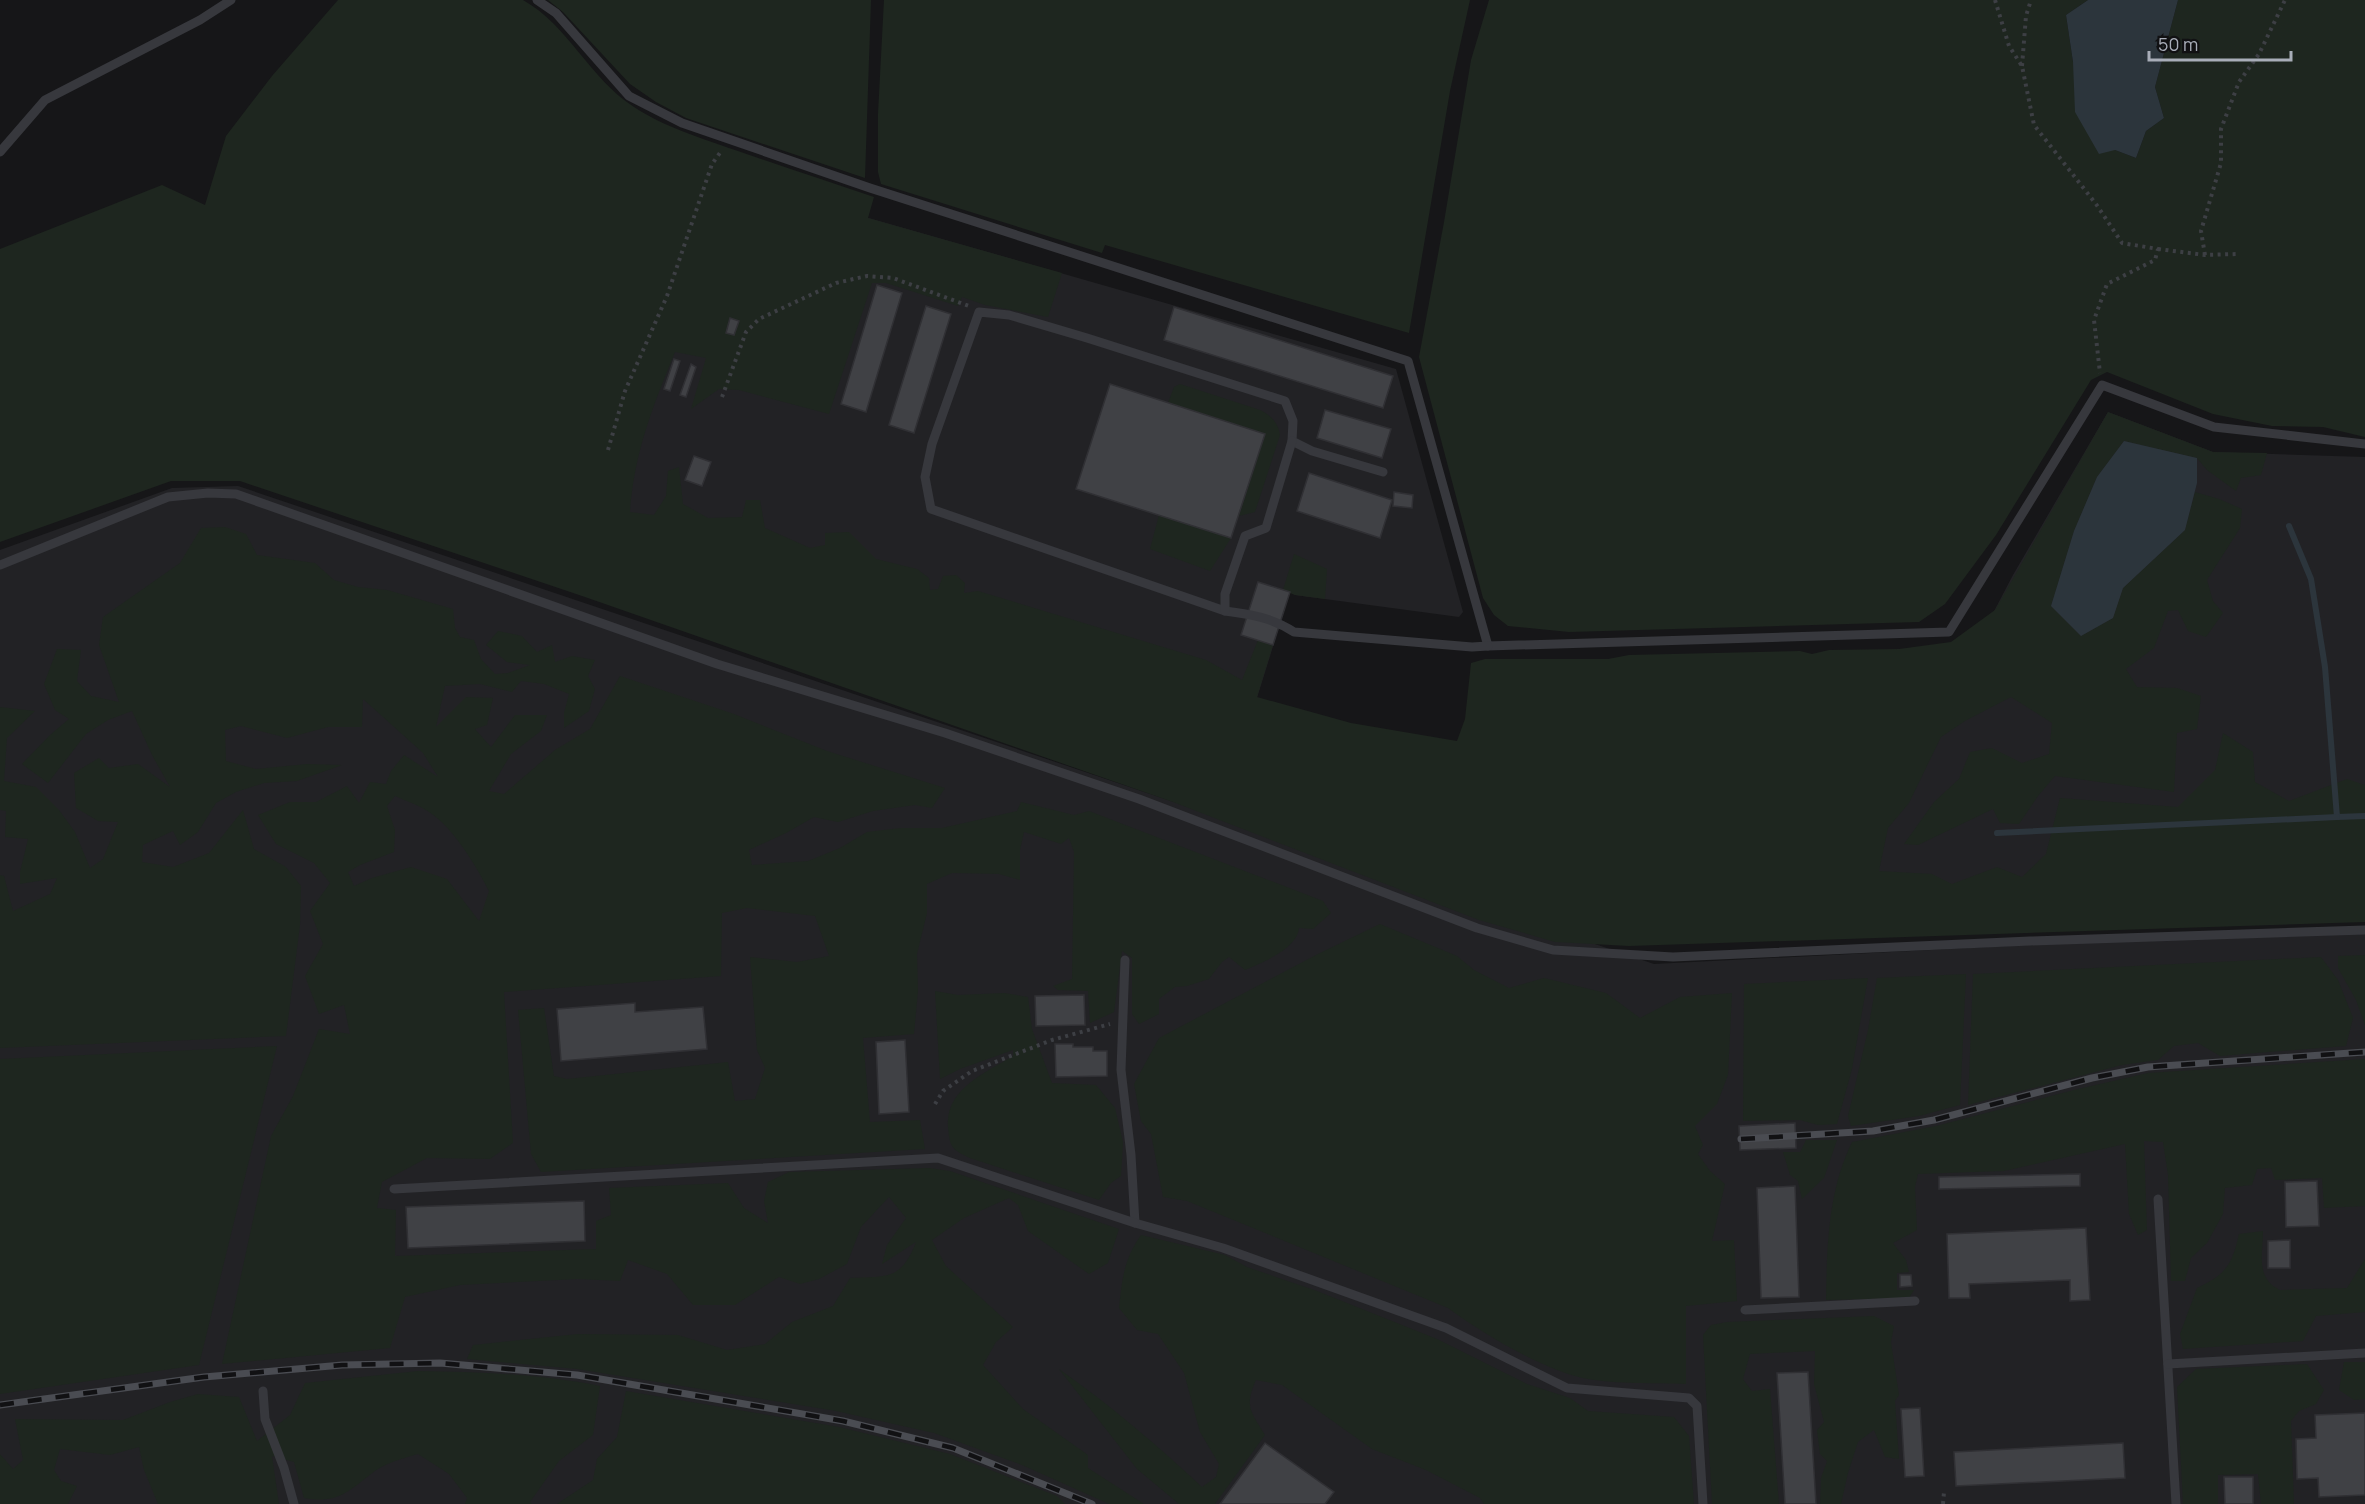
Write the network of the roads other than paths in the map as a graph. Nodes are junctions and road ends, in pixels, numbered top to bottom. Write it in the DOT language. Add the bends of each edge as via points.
graph roads {
  1 [pos="231,0"];
  2 [pos="537,0"];
  3 [pos="0,152"];
  4 [pos="1292,441"];
  5 [pos="2365,444"];
  6 [pos="1383,472"];
  7 [pos="0,564"];
  8 [pos="1225,610"];
  9 [pos="1488,646"];
  10 [pos="2365,930"];
  11 [pos="1125,960"];
  12 [pos="394,1189"];
  13 [pos="2158,1199"];
  14 [pos="1135,1223"];
  15 [pos="1915,1301"];
  16 [pos="1745,1310"];
  17 [pos="2365,1353"];
  18 [pos="2168,1364"];
  19 [pos="263,1391"];
  20 [pos="294,1504"];
  21 [pos="1703,1504"];
  22 [pos="2176,1504"];
  1 -- 3 [label="lane" via="45,100"];
  2 -- 9 [label="lane" via="556,13 629,96 682,123 870,188 1408,361"];
  4 -- 6 [label="lane" via="1312,451"];
  4 -- 8 [label="lane" via="1266,528 1245,536 1225,594"];
  4 -- 8 [label="lane" via="1293,421 1285,401 1009,315 979,312 932,444 925,477 930,509"];
  5 -- 9 [label="lane" via="2214,427 2102,386 1948,632"];
  7 -- 10 [label="lane" via="168,498 236,494 717,664 945,733 1139,799 1477,928 1553,950 1673,957"];
  8 -- 9 [label="lane" via="1280,622 1294,632"];
  11 -- 14 [label="lane" via="1121,1070"];
  12 -- 14 [label="lane" via="938,1158"];
  13 -- 18 [label="lane"];
  14 -- 21 [label="lane" via="1223,1248 1446,1328 1567,1388 1689,1398 1697,1406"];
  15 -- 16 [label="lane"];
  17 -- 18 [label="lane"];
  18 -- 22 [label="lane"];
  19 -- 20 [label="lane" via="265,1419 285,1468"];
}
